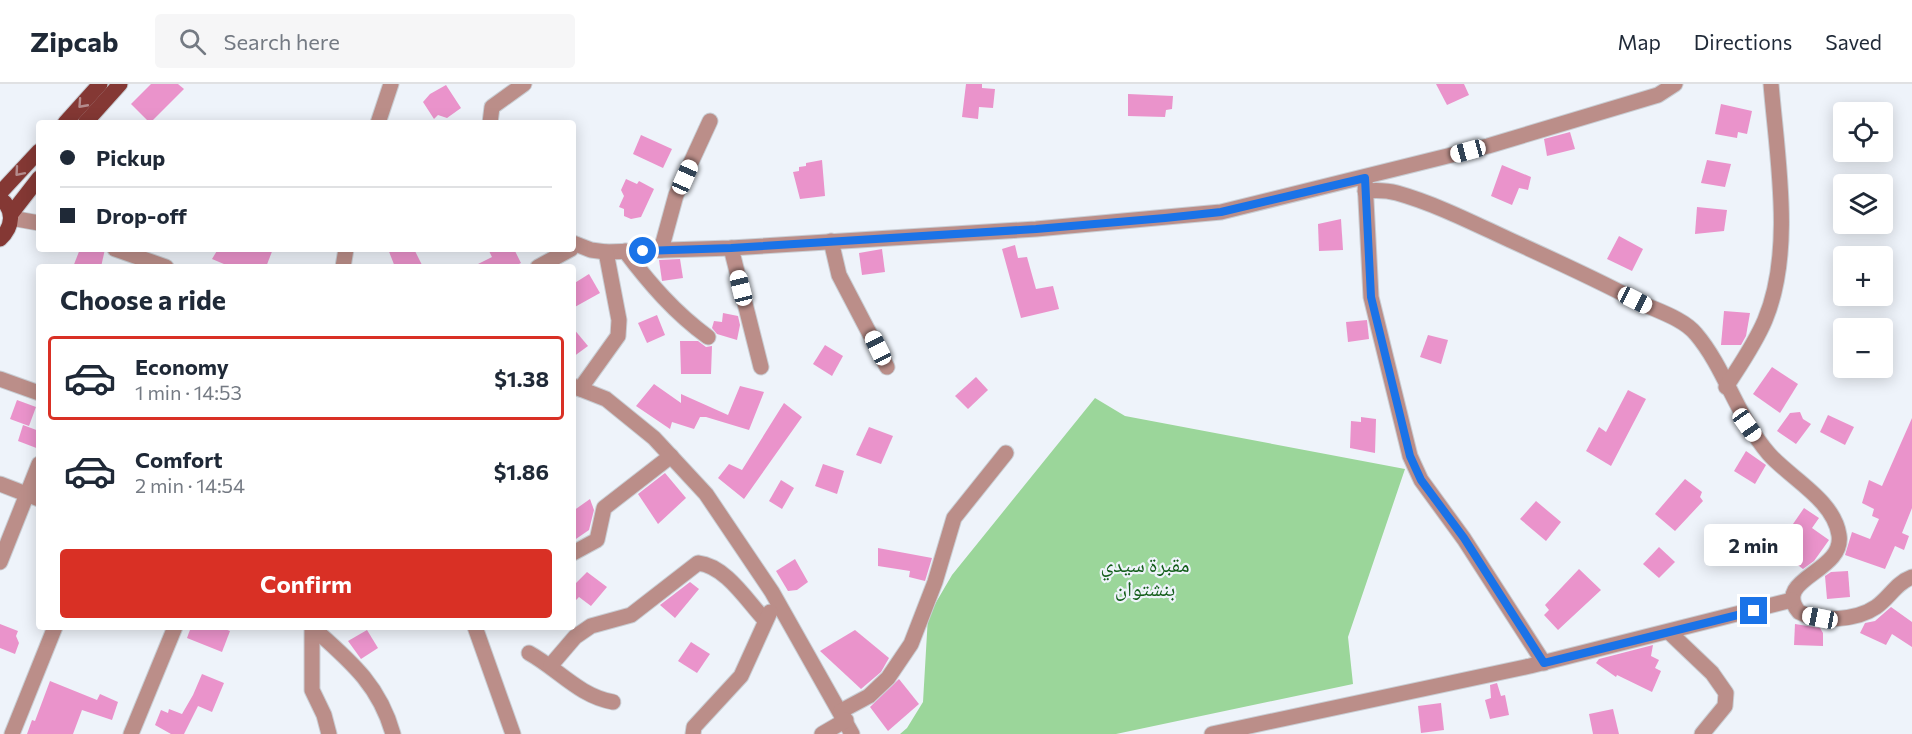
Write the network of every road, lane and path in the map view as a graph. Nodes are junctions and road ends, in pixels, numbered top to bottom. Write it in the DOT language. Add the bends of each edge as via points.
graph roads {
  1 [pos="100,84"];
  2 [pos="120,84"];
  3 [pos="392,84"];
  4 [pos="524,84"];
  5 [pos="1675,84"];
  6 [pos="1771,84"];
  7 [pos="67,120"];
  8 [pos="88,120"];
  9 [pos="379,120"];
  10 [pos="490,120"];
  11 [pos="710,121"];
  12 [pos="36,154"];
  13 [pos="36,183"];
  14 [pos="1365,184"];
  15 [pos="0,196"];
  16 [pos="36,224"];
  17 [pos="6,230"];
  18 [pos="831,241"];
  19 [pos="576,247"];
  20 [pos="731,248"];
  21 [pos="661,250"];
  22 [pos="625,251"];
  23 [pos="124,252"];
  24 [pos="564,252"];
  25 [pos="606,252"];
  26 [pos="158,264"];
  27 [pos="543,264"];
  28 [pos="708,337"];
  29 [pos="761,367"];
  30 [pos="887,367"];
  31 [pos="0,379"];
  32 [pos="1726,387"];
  33 [pos="576,388"];
  34 [pos="36,392"];
  35 [pos="1006,453"];
  36 [pos="671,456"];
  37 [pos="36,480"];
  38 [pos="0,484"];
  39 [pos="33,497"];
  40 [pos="576,551"];
  41 [pos="0,561"];
  42 [pos="1912,577"];
  43 [pos="777,600"];
  44 [pos="1792,600"];
  45 [pos="765,620"];
  46 [pos="54,630"];
  47 [pos="174,630"];
  48 [pos="312,630"];
  49 [pos="315,630"];
  50 [pos="476,630"];
  51 [pos="1669,633"];
  52 [pos="529,653"];
  53 [pos="1544,663"];
  54 [pos="551,665"];
  55 [pos="613,702"];
  56 [pos="846,722"];
  57 [pos="12,734"];
  58 [pos="131,734"];
  59 [pos="329,734"];
  60 [pos="393,734"];
  61 [pos="513,734"];
  62 [pos="693,734"];
  63 [pos="822,734"];
  64 [pos="1212,734"];
  65 [pos="1702,734"];
  1 -- 7 [label="main road, one-way"];
  2 -- 8 [label="main road"];
  3 -- 9 [label="street"];
  4 -- 10 [label="street" via="492,107"];
  5 -- 14 [label="street" via="1658,95 1597,115"];
  6 -- 32 [label="street" via="1781,249 1766,318"];
  11 -- 21 [label="street" via="676,195"];
  12 -- 15 [label="main road, one-way"];
  13 -- 17 [label="main road"];
  14 -- 18 [label="street" via="1221,212 1036,229"];
  14 -- 32 [label="street" via="1470,221 1687,326 1702,342"];
  14 -- 53 [label="street" via="1371,297 1410,456 1421,480 1464,538"];
  15 -- 17 [label="main road" via="8,207"];
  16 -- 17 [label="street"];
  18 -- 20 [label="street"];
  18 -- 30 [label="street" via="839,275"];
  19 -- 25 [label="street"];
  20 -- 21 [label="street"];
  20 -- 29 [label="street"];
  21 -- 22 [label="street"];
  22 -- 25 [label="street"];
  22 -- 28 [label="street" via="651,286 684,320"];
  23 -- 26 [label="street"];
  24 -- 27 [label="street"];
  25 -- 33 [label="street" via="620,328 612,346"];
  31 -- 34 [label="street"];
  32 -- 44 [label="street" via="1761,445 1824,505 1840,535 1833,558 1796,587"];
  33 -- 36 [label="street" via="606,399"];
  35 -- 56 [label="street" via="954,518 911,644 888,678"];
  36 -- 40 [label="street" via="604,508 597,540"];
  36 -- 43 [label="street" via="706,494"];
  37 -- 39 [label="street"];
  38 -- 39 [label="street"];
  39 -- 41 [label="street"];
  42 -- 44 [label="street" via="1875,607 1848,617 1805,615"];
  43 -- 45 [label="street"];
  43 -- 56 [label="street"];
  44 -- 51 [label="street"];
  45 -- 54 [label="street" via="722,573 698,563 631,615 591,626"];
  45 -- 62 [label="street" via="741,676 694,727"];
  46 -- 57 [label="street"];
  47 -- 58 [label="street"];
  48 -- 59 [label="street" via="312,690"];
  49 -- 60 [label="street" via="376,690"];
  50 -- 61 [label="street"];
  51 -- 53 [label="street"];
  51 -- 65 [label="street" via="1712,673 1726,693 1725,706"];
  52 -- 54 [label="street"];
  53 -- 64 [label="street"];
  54 -- 55 [label="street" via="584,693"];
  56 -- 63 [label="street"];
}
